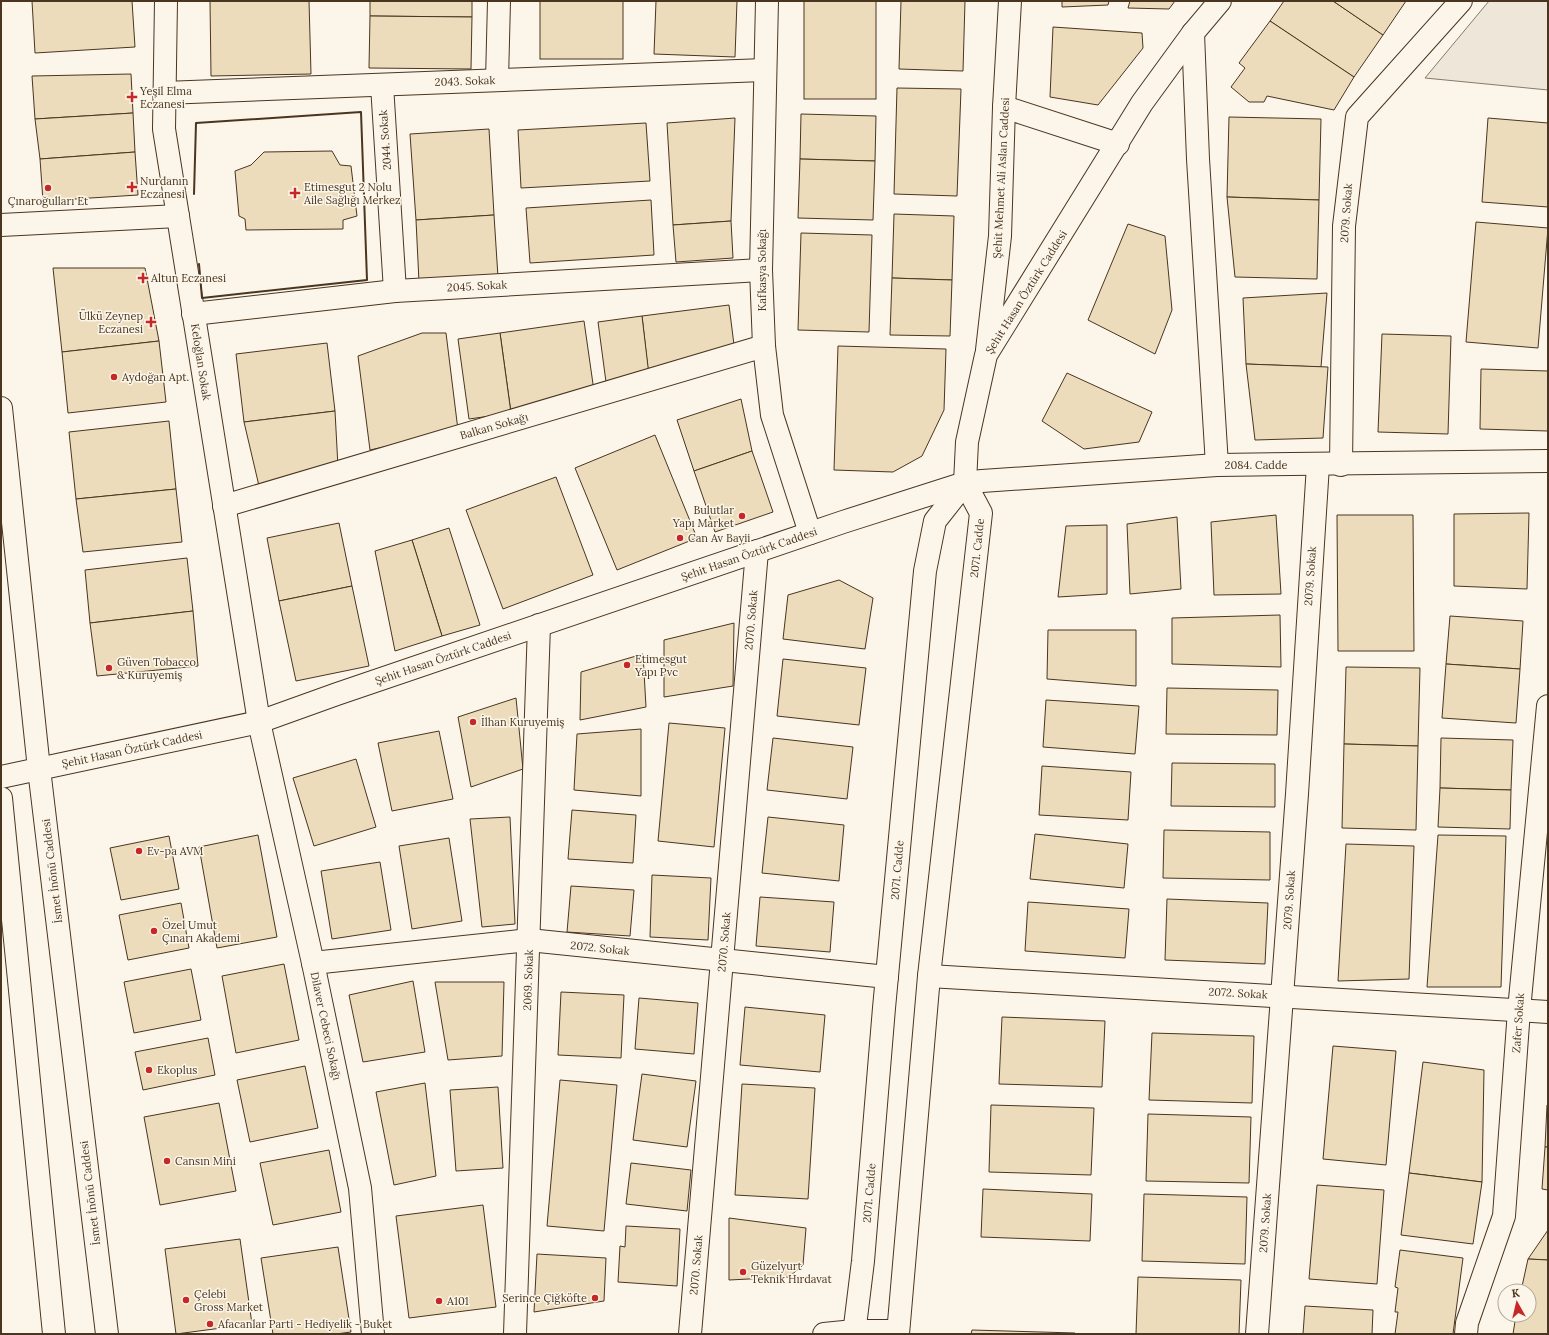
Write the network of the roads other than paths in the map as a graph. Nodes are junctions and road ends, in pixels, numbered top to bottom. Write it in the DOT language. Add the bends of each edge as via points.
graph roads {
  1 [pos="166,1"];
  2 [pos="499,1"];
  3 [pos="767,1"];
  4 [pos="1010,1"];
  5 [pos="1220,1"];
  6 [pos="1461,1"];
  7 [pos="1193,33"];
  8 [pos="765,70"];
  9 [pos="497,80"];
  10 [pos="382,85"];
  11 [pos="164,93"];
  12 [pos="1004,107"];
  13 [pos="1118,144"];
  14 [pos="178,216"];
  15 [pos="1,226"];
  16 [pos="761,270"];
  17 [pos="395,291"];
  18 [pos="193,314"];
  19 [pos="764,346"];
  20 [pos="986,355"];
  21 [pos="1,408"];
  22 [pos="1548,461"];
  23 [pos="1318,465"];
  24 [pos="1341,465"];
  25 [pos="1217,466"];
  26 [pos="965,483"];
  27 [pos="224,506"];
  28 [pos="810,533"];
  29 [pos="757,551"];
  30 [pos="539,625"];
  31 [pos="1548,706"];
  32 [pos="260,722"];
  33 [pos="39,769"];
  34 [pos="1,777"];
  35 [pos="1,798"];
  36 [pos="529,940"];
  37 [pos="722,960"];
  38 [pos="312,963"];
  39 [pos="929,976"];
  40 [pos="887,977"];
  41 [pos="1282,996"];
  42 [pos="1519,1010"];
  43 [pos="1548,1012"];
  44 [pos="898,1332"];
  45 [pos="854,1333"];
  46 [pos="54,1334"];
  47 [pos="107,1334"];
  48 [pos="373,1334"];
  49 [pos="515,1334"];
  50 [pos="690,1334"];
  51 [pos="824,1334"];
  52 [pos="1257,1334"];
  53 [pos="1466,1334"];
  1 -- 11 [label="street, Keloğlan Sokak"];
  2 -- 9 [label="street"];
  3 -- 8 [label="street, Kafkasya Sokağı"];
  4 -- 12 [label="street, Şehit Mehmet Ali Aslan Caddesi"];
  5 -- 7 [label="street, Şehit Hasan Öztürk Caddesi"];
  6 -- 24 [label="street, 2079. Sokak" via="1357,117 1344,226"];
  7 -- 13 [label="street, Şehit Hasan Öztürk Caddesi" via="1142,103"];
  7 -- 25 [label="street"];
  8 -- 9 [label="street, 2043. Sokak"];
  8 -- 16 [label="street, Kafkasya Sokağı"];
  9 -- 10 [label="street, 2043. Sokak"];
  10 -- 11 [label="street, 2043. Sokak"];
  10 -- 17 [label="street, 2044. Sokak"];
  11 -- 14 [label="street, Keloğlan Sokak" via="164,129"];
  12 -- 13 [label="street"];
  12 -- 20 [label="street, Şehit Mehmet Ali Aslan Caddesi" via="1000,236"];
  13 -- 20 [label="street, Şehit Hasan Öztürk Caddesi"];
  14 -- 15 [label="street"];
  14 -- 18 [label="street, Keloğlan Sokak"];
  16 -- 17 [label="street, 2045. Sokak"];
  16 -- 19 [label="street, Kafkasya Sokağı"];
  17 -- 18 [label="street, 2045. Sokak"];
  18 -- 27 [label="street, Keloğlan Sokak"];
  19 -- 27 [label="street, Balkan Sokağı"];
  19 -- 28 [label="street, Kafkasya Sokağı" via="772,415"];
  20 -- 26 [label="street, Şehit Hasan Öztürk Caddesi" via="967,442"];
  21 -- 33 [label="street, İsmet İnönü Caddesi"];
  22 -- 24 [label="street, 2084. Cadde"];
  23 -- 24 [label="street, 2084. Cadde"];
  23 -- 25 [label="street, 2084. Cadde"];
  23 -- 41 [label="street, 2079. Sokak"];
  25 -- 26 [label="street, 2084. Cadde"];
  26 -- 28 [label="street, Şehit Hasan Öztürk Caddesi"];
  26 -- 39 [label="street, 2071. Cadde" via="981,513"];
  26 -- 40 [label="street, 2071. Cadde" via="935,521 925,571"];
  27 -- 32 [label="street, Keloğlan Sokak"];
  28 -- 29 [label="street, Şehit Hasan Öztürk Caddesi"];
  29 -- 30 [label="street, Şehit Hasan Öztürk Caddesi"];
  29 -- 37 [label="street, 2070. Sokak"];
  30 -- 32 [label="street, Şehit Hasan Öztürk Caddesi"];
  30 -- 36 [label="street, 2069. Sokak"];
  31 -- 42 [label="street, Zafer Sokak"];
  32 -- 33 [label="street, Şehit Hasan Öztürk Caddesi"];
  32 -- 38 [label="street, Dilaver Cebeci Sokağı"];
  33 -- 34 [label="street, Şehit Hasan Öztürk Caddesi"];
  33 -- 47 [label="street, İsmet İnönü Caddesi"];
  35 -- 46 [label="street"];
  36 -- 37 [label="street, 2072. Sokak"];
  36 -- 38 [label="street, 2072. Sokak"];
  36 -- 49 [label="street, 2069. Sokak"];
  37 -- 40 [label="street, 2072. Sokak"];
  37 -- 50 [label="street, 2070. Sokak"];
  38 -- 48 [label="street, Dilaver Cebeci Sokağı" via="360,1188"];
  39 -- 41 [label="street, 2072. Sokak"];
  39 -- 44 [label="street, 2071. Cadde"];
  40 -- 45 [label="street, 2071. Cadde" via="863,1261"];
  41 -- 42 [label="street, 2072. Sokak"];
  41 -- 52 [label="street, 2079. Sokak"];
  42 -- 43 [label="street, 2072. Sokak"];
  42 -- 53 [label="street, Zafer Sokak" via="1504,1216 1467,1323"];
  44 -- 45 [label="street"];
  45 -- 51 [label="street"];
}
